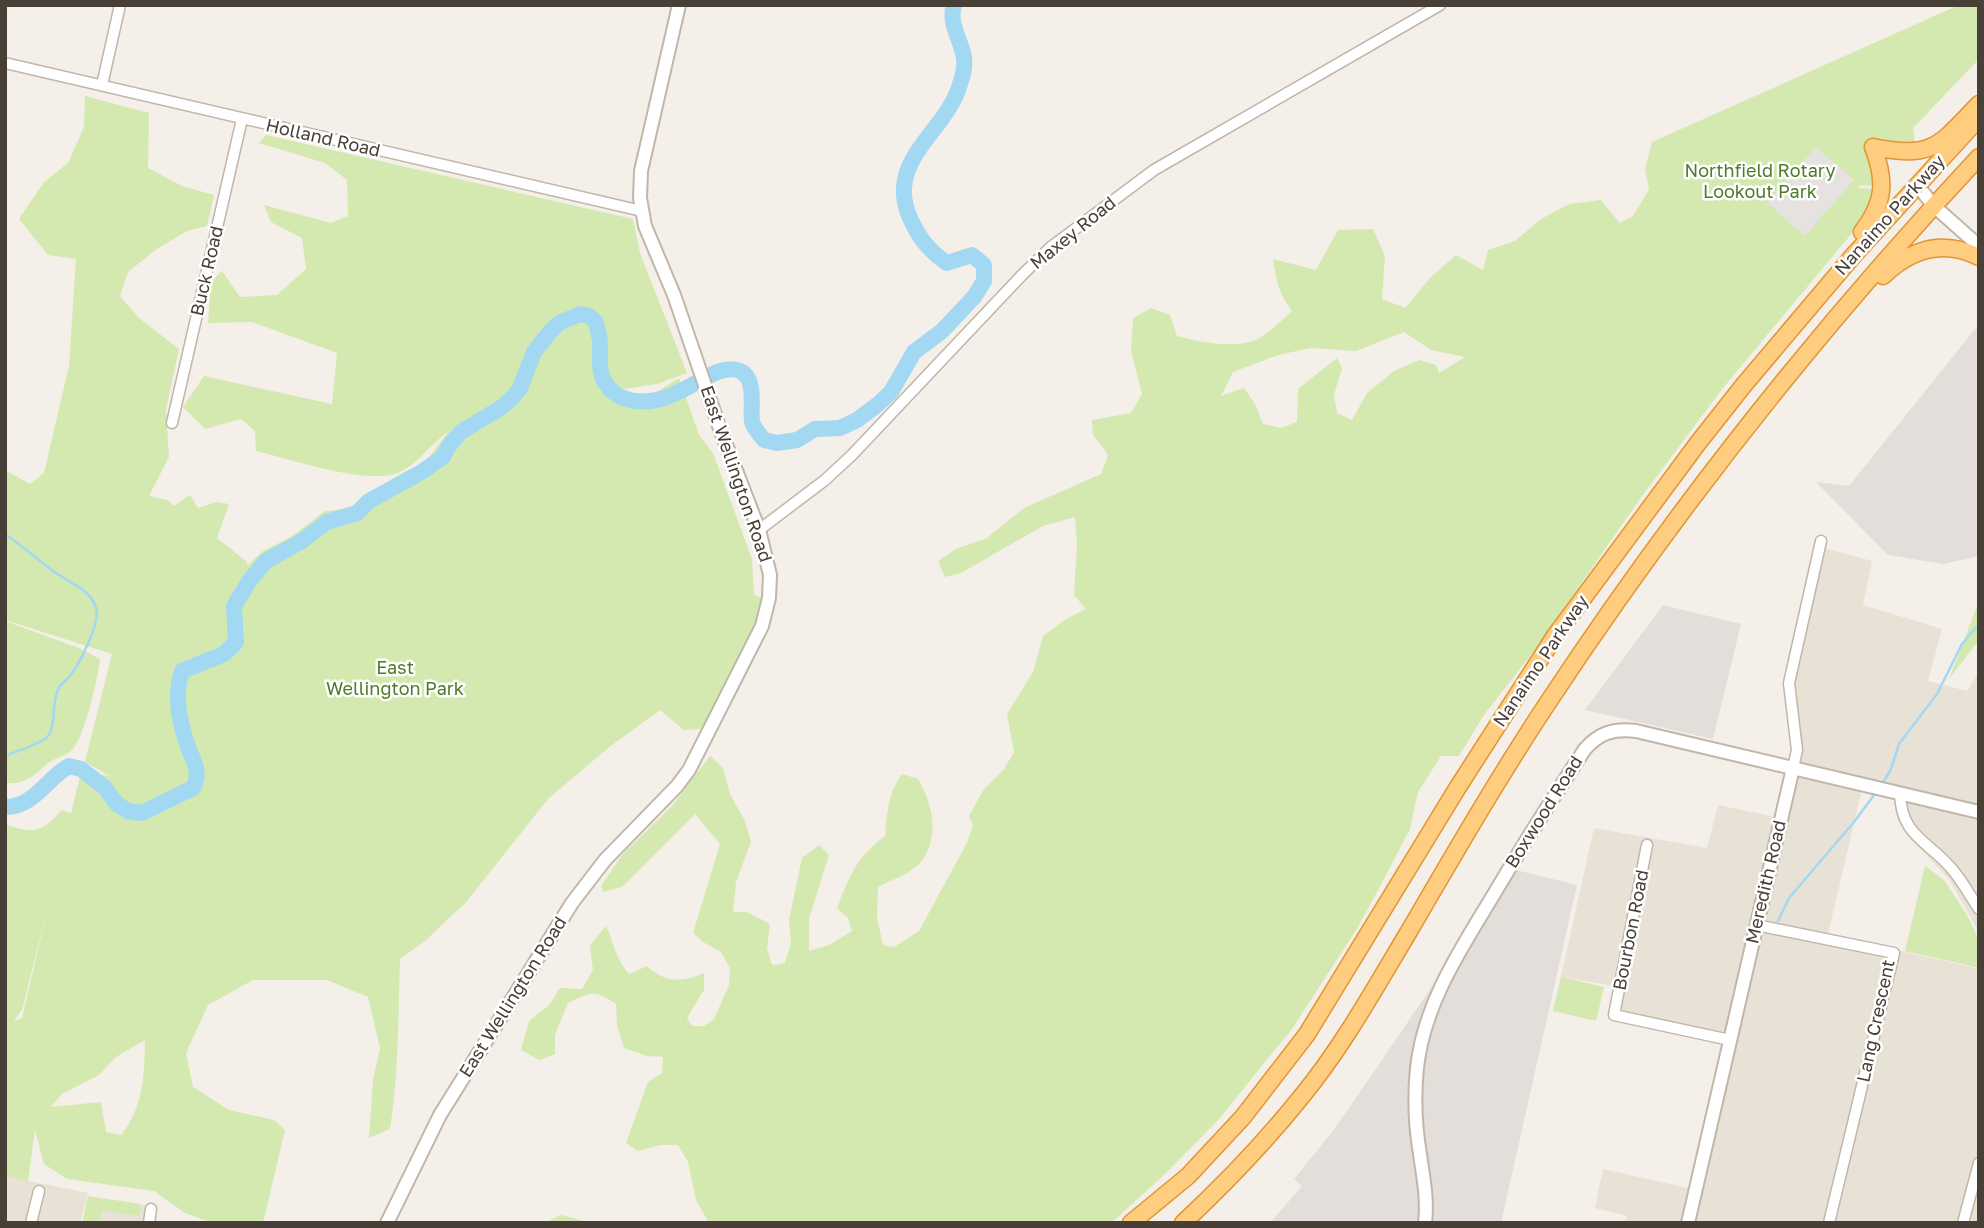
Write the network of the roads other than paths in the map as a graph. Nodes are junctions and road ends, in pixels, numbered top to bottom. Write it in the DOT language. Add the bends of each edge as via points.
graph roads {
  1 [pos="120,5"];
  2 [pos="678,5"];
  3 [pos="1440,5"];
  4 [pos="5,62"];
  5 [pos="102,85"];
  6 [pos="1979,104"];
  7 [pos="1979,118"];
  8 [pos="242,119"];
  9 [pos="1979,158"];
  10 [pos="1917,185"];
  11 [pos="1934,206"];
  12 [pos="642,211"];
  13 [pos="1979,246"];
  14 [pos="1979,257"];
  15 [pos="172,422"];
  16 [pos="1698,443"];
  17 [pos="1709,476"];
  18 [pos="759,530"];
  19 [pos="1821,541"];
  20 [pos="1793,768"];
  21 [pos="1900,793"];
  22 [pos="1979,812"];
  23 [pos="1647,845"];
  24 [pos="1979,909"];
  25 [pos="1756,925"];
  26 [pos="1730,1040"];
  27 [pos="1979,1163"];
  28 [pos="38,1191"];
  29 [pos="151,1209"];
  30 [pos="31,1223"];
  31 [pos="149,1223"];
  32 [pos="387,1223"];
  33 [pos="1132,1223"];
  34 [pos="1183,1223"];
  35 [pos="1425,1223"];
  36 [pos="1688,1223"];
  37 [pos="1829,1223"];
  38 [pos="1963,1223"];
  1 -- 5 [label="street"];
  2 -- 12 [label="street, East Wellington Road" via="640,180"];
  3 -- 18 [label="street, Maxey Road" via="1154,170 1093,214 1022,275 852,455"];
  4 -- 5 [label="street, Holland Road"];
  5 -- 8 [label="street, Holland Road"];
  6 -- 16 [label="highway" via="1931,148 1901,152 1873,147 1882,189 1872,220 1722,401"];
  7 -- 10 [label="highway, Nanaimo Parkway"];
  8 -- 12 [label="street, Holland Road"];
  8 -- 15 [label="street, Buck Road"];
  9 -- 11 [label="highway, Nanaimo Parkway"];
  10 -- 11 [label="street"];
  10 -- 16 [label="highway, Nanaimo Parkway"];
  11 -- 13 [label="street"];
  11 -- 17 [label="highway, Nanaimo Parkway" via="1826,330"];
  12 -- 18 [label="street, East Wellington Road"];
  14 -- 17 [label="highway" via="1949,247 1931,247 1902,260 1843,322 1743,444"];
  16 -- 33 [label="highway, Nanaimo Parkway" via="1555,636 1307,1034 1234,1127 1188,1176"];
  17 -- 34 [label="highway, Nanaimo Parkway" via="1614,606 1497,780 1364,1007 1304,1094 1237,1173"];
  18 -- 32 [label="street, East Wellington Road" via="770,575 765,618 695,760 572,903 440,1115"];
  19 -- 20 [label="street, Meredith Road" via="1789,684 1797,750"];
  20 -- 21 [label="street, Boxwood Road"];
  20 -- 25 [label="street, Meredith Road"];
  20 -- 35 [label="street, Boxwood Road" via="1627,730 1605,733 1585,748 1469,934 1433,1004 1420,1045 1415,1095"];
  21 -- 22 [label="street, Boxwood Road"];
  21 -- 24 [label="street" via="1900,811 1910,830 1951,868"];
  23 -- 26 [label="street, Bourbon Road" via="1614,1014"];
  25 -- 26 [label="street, Meredith Road"];
  25 -- 37 [label="street, Lang Crescent" via="1894,953"];
  26 -- 36 [label="street, Meredith Road"];
  27 -- 38 [label="street"];
  28 -- 30 [label="street"];
  29 -- 31 [label="street"];
}
